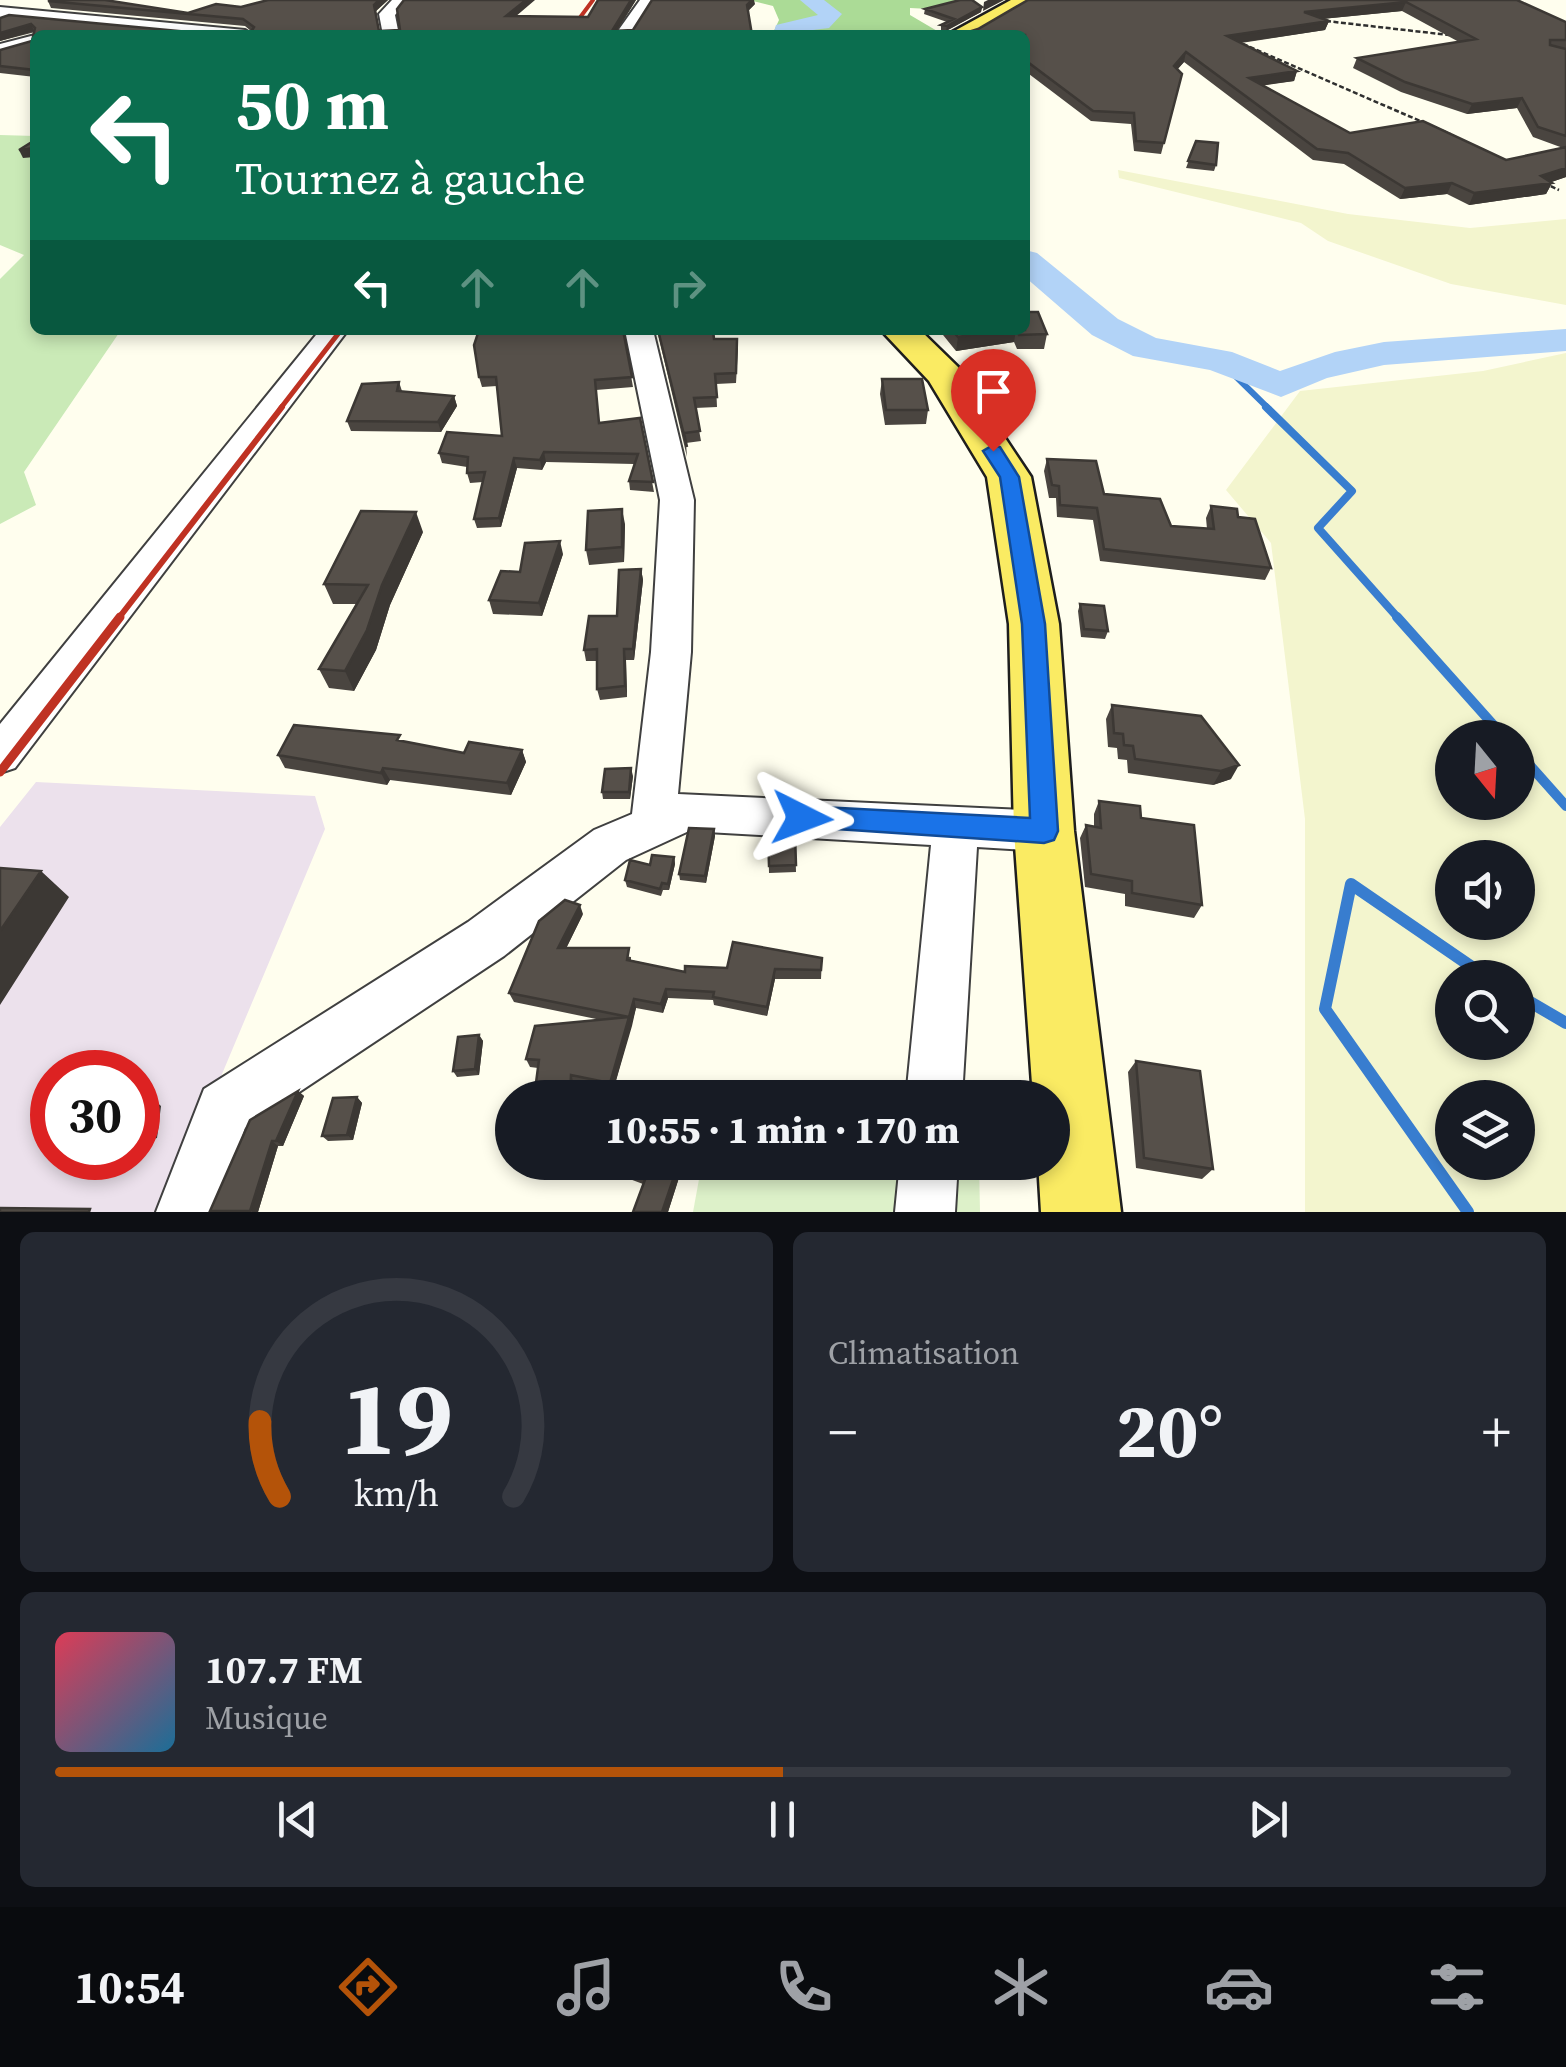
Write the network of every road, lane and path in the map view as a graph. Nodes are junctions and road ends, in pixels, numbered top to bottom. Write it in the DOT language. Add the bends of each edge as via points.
graph roads {
  1 [pos="401,0"];
  2 [pos="648,0"];
  3 [pos="1028,0"];
  4 [pos="0,12"];
  5 [pos="1317,20"];
  6 [pos="118,23"];
  7 [pos="88,30"];
  8 [pos="192,30"];
  9 [pos="390,30"];
  10 [pos="627,30"];
  11 [pos="968,30"];
  12 [pos="1454,35"];
  13 [pos="1226,37"];
  14 [pos="30,41"];
  15 [pos="0,49"];
  16 [pos="1455,137"];
  17 [pos="1532,177"];
  18 [pos="1559,190"];
  19 [pos="330,335"];
  20 [pos="640,335"];
  21 [pos="903,335"];
  22 [pos="0,755"];
  23 [pos="654,826"];
  24 [pos="956,826"];
  25 [pos="1044,831"];
  26 [pos="935,1080"];
  27 [pos="928,1180"];
  28 [pos="186,1212"];
  29 [pos="925,1212"];
  30 [pos="1081,1212"];
  1 -- 9 [label="street" via="387,14"];
  2 -- 10 [label="street"];
  3 -- 11 [label="main road"];
  4 -- 6 [label="street"];
  5 -- 12 [label="path"];
  6 -- 7 [label="street"];
  6 -- 8 [label="street"];
  13 -- 16 [label="path"];
  14 -- 15 [label="street"];
  17 -- 18 [label="path"];
  19 -- 22 [label="street"];
  20 -- 23 [label="street" via="678,500"];
  21 -- 25 [label="main road" via="944,374 1010,477 1034,624"];
  23 -- 24 [label="street" via="686,812"];
  23 -- 28 [label="street" via="610,845 486,939 224,1110"];
  24 -- 25 [label="street"];
  24 -- 26 [label="street"];
  25 -- 30 [label="main road"];
  27 -- 29 [label="street"];
}
